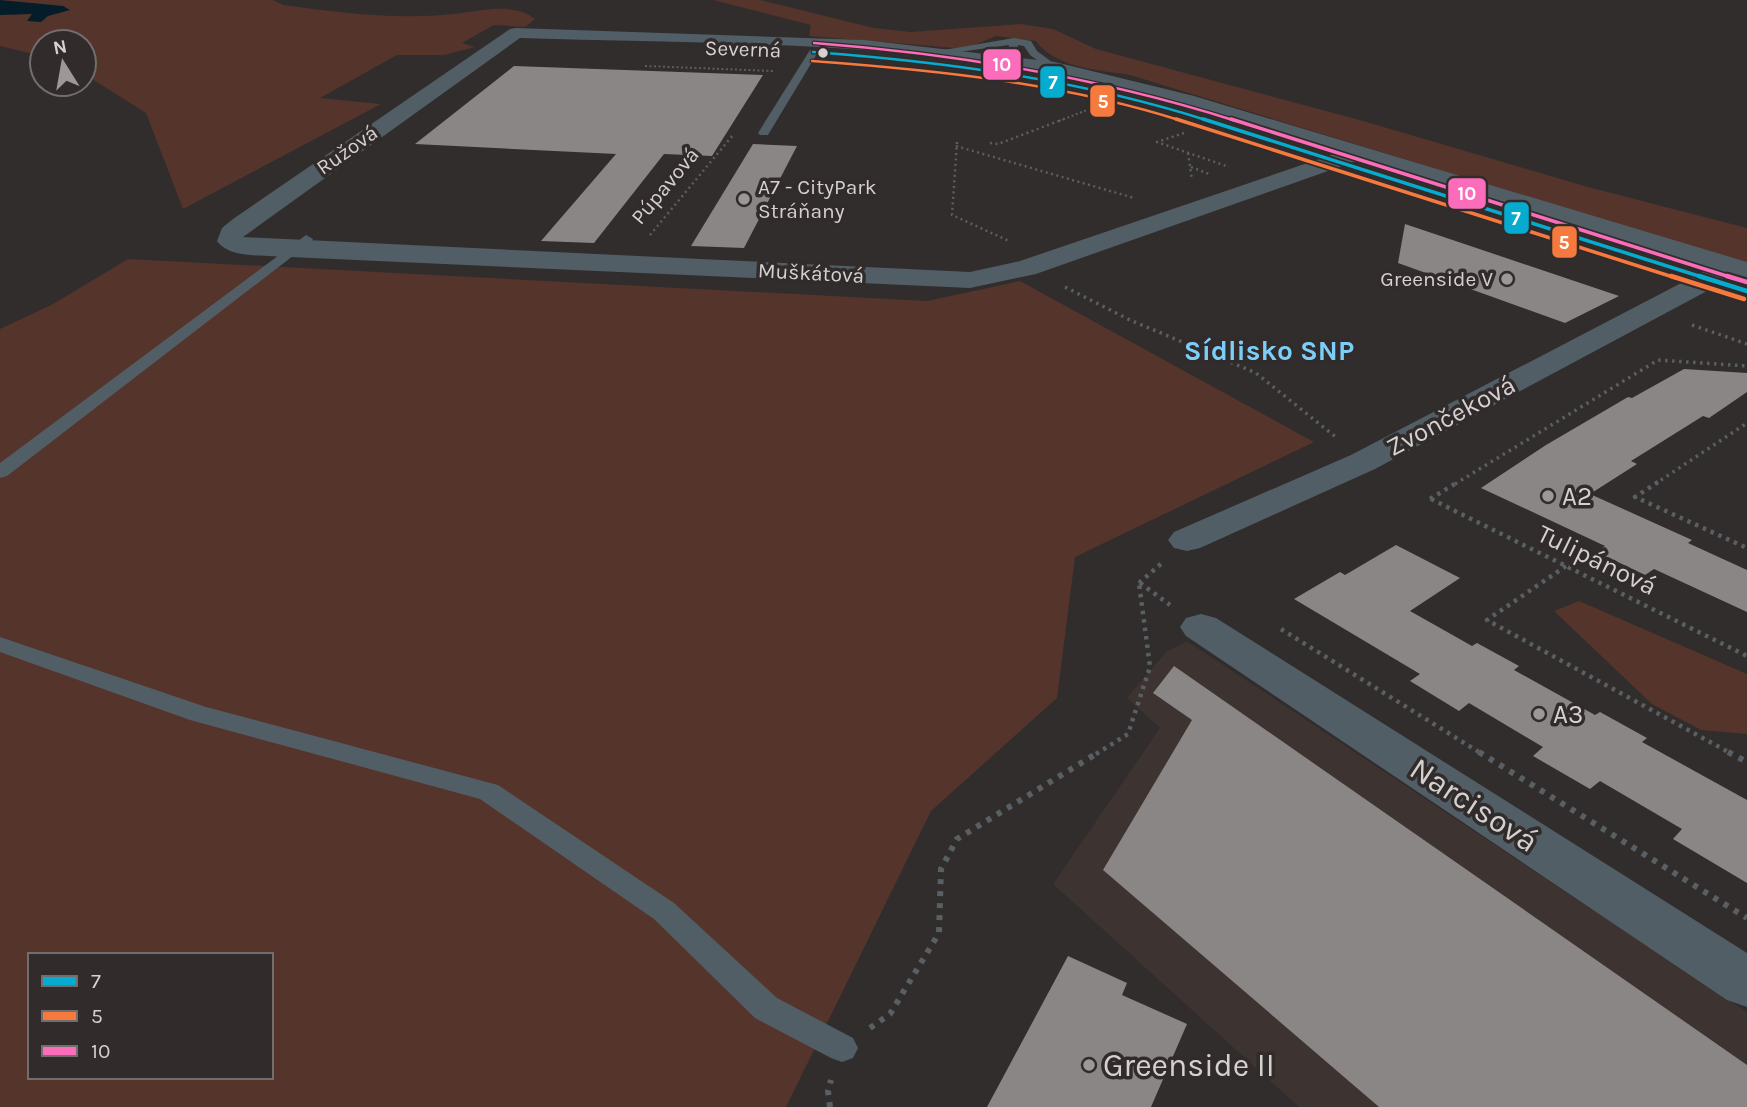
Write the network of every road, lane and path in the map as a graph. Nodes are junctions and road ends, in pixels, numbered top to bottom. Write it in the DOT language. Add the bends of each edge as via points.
graph roads {
  1 [pos="510,37"];
  2 [pos="816,47"];
  3 [pos="1008,57"];
  4 [pos="1124,96"];
  5 [pos="764,133"];
  6 [pos="1184,134"];
  7 [pos="733,135"];
  8 [pos="990,143"];
  9 [pos="1360,152"];
  10 [pos="1334,160"];
  11 [pos="1272,182"];
  12 [pos="1185,213"];
  13 [pos="289,245"];
  14 [pos="629,263"];
  15 [pos="1039,264"];
  16 [pos="1729,273"];
  17 [pos="1747,292"];
  18 [pos="1651,311"];
  19 [pos="1747,344"];
  20 [pos="1747,366"];
  21 [pos="1747,423"];
  22 [pos="1363,462"];
  23 [pos="0,472"];
  24 [pos="1187,540"];
  25 [pos="1747,548"];
  26 [pos="1566,566"];
  27 [pos="1139,583"];
  28 [pos="1277,626"];
  29 [pos="1201,627"];
  30 [pos="0,644"];
  31 [pos="1747,656"];
  32 [pos="1747,762"];
  33 [pos="1747,918"];
  34 [pos="1747,983"];
  35 [pos="842,1048"];
  36 [pos="830,1107"];
  1 -- 2 [label="street, Severná"];
  1 -- 13 [label="street, Ružová" via="231,233 230,241 242,246"];
  2 -- 3 [label="street, Severná"];
  2 -- 3 [label="street, Severná" via="899,57"];
  2 -- 5 [label="lane"];
  3 -- 4 [label="street, Severná"];
  3 -- 9 [label="street, Severná" via="1121,82"];
  4 -- 8 [label="path" via="998,144"];
  4 -- 10 [label="street, Severná"];
  6 -- 11 [label="path" via="1157,142"];
  7 -- 14 [label="path, Púpavová"];
  9 -- 10 [label="street, Muškátová"];
  9 -- 16 [label="street, Severná"];
  10 -- 11 [label="street, Muškátová"];
  10 -- 16 [label="street, Severná"];
  11 -- 12 [label="street, Muškátová"];
  12 -- 15 [label="street, Muškátová"];
  12 -- 15 [label="path" via="956,144 953,215"];
  13 -- 14 [label="street, Muškátová"];
  13 -- 23 [label="lane"];
  14 -- 15 [label="street, Muškátová" via="937,281 970,280"];
  15 -- 22 [label="path" via="1130,320 1256,373"];
  16 -- 17 [label="street, Severná"];
  16 -- 18 [label="street, Zvončeková"];
  18 -- 19 [label="path"];
  18 -- 22 [label="street, Zvončeková"];
  20 -- 26 [label="path, Tulipánová" via="1658,360 1430,499"];
  21 -- 25 [label="path" via="1635,497"];
  22 -- 24 [label="street, Zvončeková"];
  26 -- 31 [label="path, Tulipánová"];
  26 -- 32 [label="path" via="1488,620"];
  27 -- 35 [label="path" via="1150,667 1128,734 957,839 941,869 939,933 890,1014"];
  28 -- 33 [label="path"];
  29 -- 34 [label="street, Narcisová"];
  30 -- 35 [label="lane" via="198,714 489,792 664,911 766,1008"];
  35 -- 36 [label="path" via="828,1091"];
}
